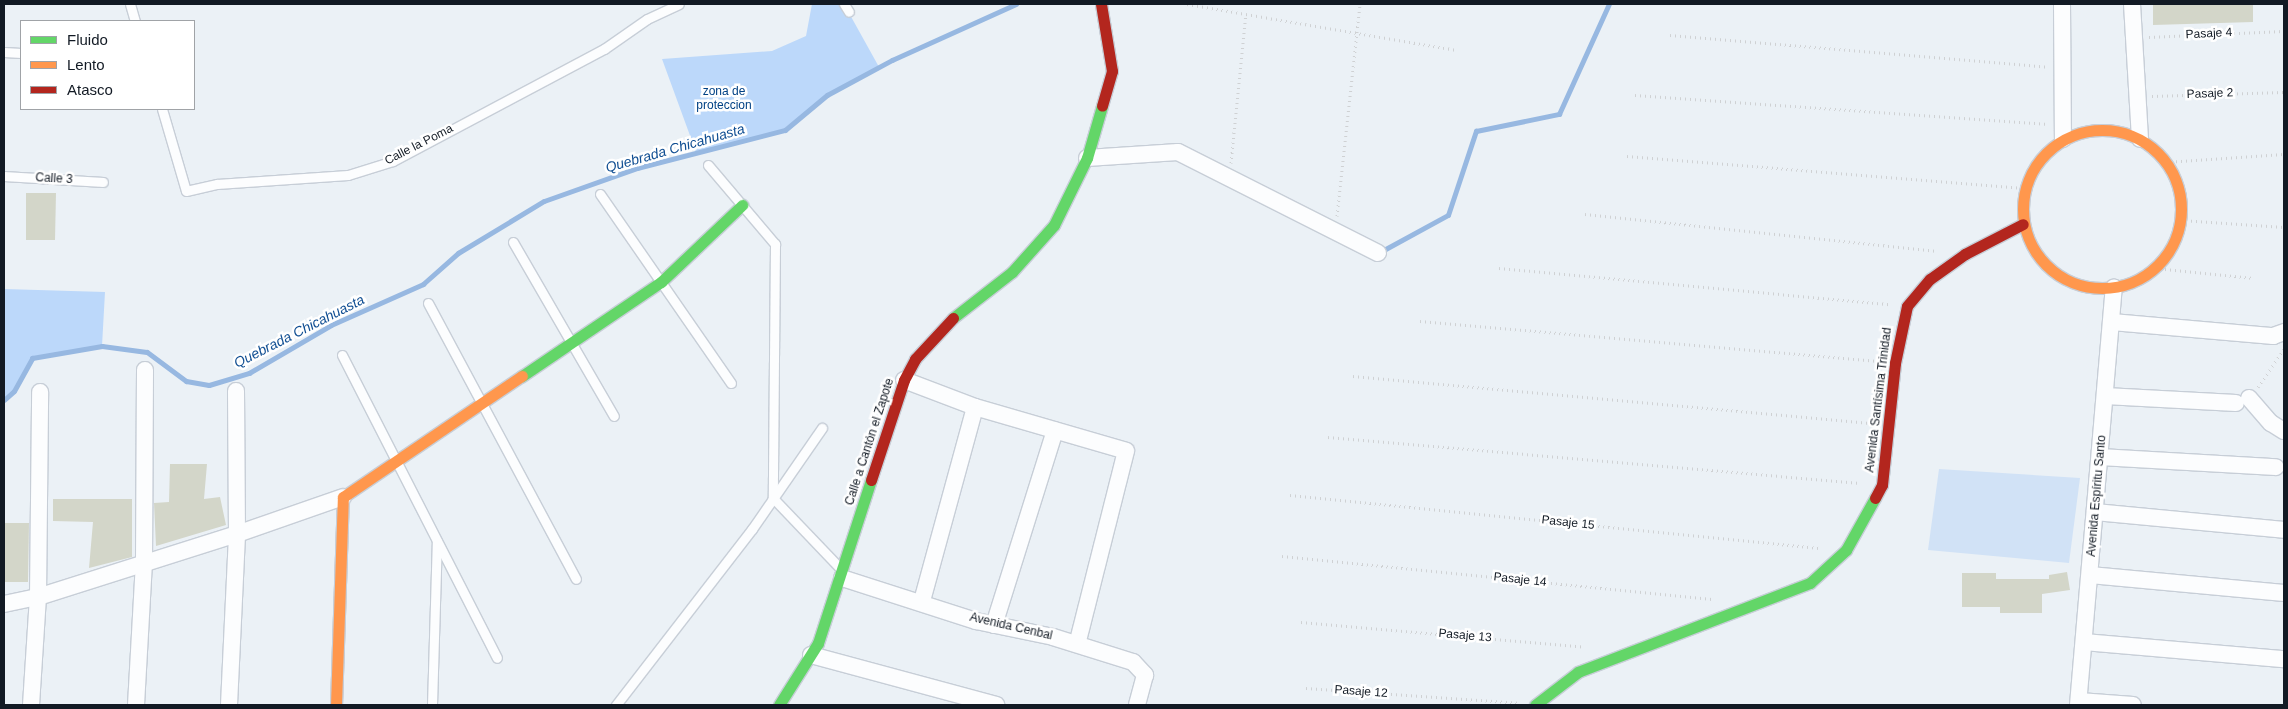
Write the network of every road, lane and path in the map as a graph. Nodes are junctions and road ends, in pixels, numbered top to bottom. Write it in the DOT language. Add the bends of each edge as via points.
graph roads {
  1 [pos="130,4"];
  2 [pos="679,4"];
  3 [pos="1101,4"];
  4 [pos="1187,4"];
  5 [pos="1360,4"];
  6 [pos="2062,4"];
  7 [pos="2132,4"];
  8 [pos="1246,14"];
  9 [pos="135,20"];
  10 [pos="2284,31"];
  11 [pos="1356,33"];
  12 [pos="1670,35"];
  13 [pos="2133,38"];
  14 [pos="1455,50"];
  15 [pos="4,52"];
  16 [pos="20,53"];
  17 [pos="2062,69"];
  18 [pos="2284,92"];
  19 [pos="1635,95"];
  20 [pos="2136,96"];
  21 [pos="162,110"];
  22 [pos="2063,132"];
  23 [pos="2140,139"];
  24 [pos="2284,154"];
  25 [pos="1627,156"];
  26 [pos="1087,158"];
  27 [pos="2166,162"];
  28 [pos="708,165"];
  29 [pos="4,176"];
  30 [pos="1229,178"];
  31 [pos="103,182"];
  32 [pos="2024,188"];
  33 [pos="600,194"];
  34 [pos="742,205"];
  35 [pos="1585,214"];
  36 [pos="2181,220"];
  37 [pos="2023,224"];
  38 [pos="2284,227"];
  39 [pos="1335,232"];
  40 [pos="513,242"];
  41 [pos="1378,253"];
  42 [pos="1965,254"];
  43 [pos="1499,268"];
  44 [pos="2155,268"];
  45 [pos="2253,278"];
  46 [pos="661,282"];
  47 [pos="2114,288"];
  48 [pos="428,303"];
  49 [pos="1907,306"];
  50 [pos="1420,321"];
  51 [pos="2112,322"];
  52 [pos="2284,333"];
  53 [pos="571,342"];
  54 [pos="342,355"];
  55 [pos="1895,363"];
  56 [pos="145,370"];
  57 [pos="1353,376"];
  58 [pos="904,380"];
  59 [pos="731,383"];
  60 [pos="236,391"];
  61 [pos="40,392"];
  62 [pos="2105,396"];
  63 [pos="2243,400"];
  64 [pos="481,402"];
  65 [pos="975,406"];
  66 [pos="614,416"];
  67 [pos="1889,425"];
  68 [pos="822,428"];
  69 [pos="1055,430"];
  70 [pos="2284,431"];
  71 [pos="1328,437"];
  72 [pos="2100,458"];
  73 [pos="396,459"];
  74 [pos="2276,467"];
  75 [pos="1882,485"];
  76 [pos="1290,496"];
  77 [pos="343,497"];
  78 [pos="773,498"];
  79 [pos="2095,512"];
  80 [pos="2284,530"];
  81 [pos="237,534"];
  82 [pos="438,538"];
  83 [pos="1846,550"];
  84 [pos="1282,556"];
  85 [pos="144,562"];
  86 [pos="842,574"];
  87 [pos="2090,575"];
  88 [pos="576,580"];
  89 [pos="2284,593"];
  90 [pos="38,597"];
  91 [pos="1719,600"];
  92 [pos="922,601"];
  93 [pos="4,604"];
  94 [pos="1301,622"];
  95 [pos="994,625"];
  96 [pos="2084,642"];
  97 [pos="1077,644"];
  98 [pos="1590,648"];
  99 [pos="812,655"];
  100 [pos="497,658"];
  101 [pos="2284,659"];
  102 [pos="1306,688"];
  103 [pos="2079,703"];
  104 [pos="31,705"];
  105 [pos="136,705"];
  106 [pos="229,705"];
  107 [pos="336,705"];
  108 [pos="432,705"];
  109 [pos="616,705"];
  110 [pos="779,705"];
  111 [pos="996,705"];
  112 [pos="1137,705"];
  113 [pos="1535,705"];
  114 [pos="2134,705"];
  1 -- 9 [label="lane"];
  2 -- 21 [label="lane, Calle la Poma" via="647,19 604,49 394,161 348,175 218,184 186,191"];
  3 -- 26 [label="street, Calle a Cantón el Zapote" via="1112,71"];
  4 -- 8 [label="path"];
  5 -- 11 [label="path"];
  6 -- 17 [label="street"];
  7 -- 13 [label="street"];
  8 -- 11 [label="path"];
  8 -- 30 [label="path"];
  10 -- 13 [label="path, Pasaje 4"];
  11 -- 14 [label="path"];
  11 -- 39 [label="path"];
  12 -- 17 [label="path"];
  13 -- 20 [label="street"];
  15 -- 16 [label="lane"];
  17 -- 22 [label="street"];
  18 -- 20 [label="path, Pasaje 2"];
  19 -- 22 [label="path"];
  20 -- 23 [label="street"];
  22 -- 23 [label="street" via="2115,130"];
  22 -- 32 [label="street" via="2033,168"];
  23 -- 27 [label="street"];
  24 -- 27 [label="path"];
  25 -- 32 [label="path"];
  26 -- 30 [label="street" via="1178,152"];
  26 -- 58 [label="street, Calle a Cantón el Zapote" via="1054,225 1012,272 956,316 916,359"];
  27 -- 36 [label="street" via="2178,186"];
  28 -- 34 [label="lane"];
  29 -- 31 [label="lane, Calle 3"];
  30 -- 39 [label="street"];
  32 -- 37 [label="street"];
  33 -- 46 [label="lane"];
  34 -- 46 [label="street"];
  34 -- 78 [label="lane" via="775,244"];
  35 -- 42 [label="path"];
  36 -- 38 [label="path"];
  36 -- 44 [label="street" via="2168,254"];
  37 -- 42 [label="street, Avenida Santísima Trinidad"];
  37 -- 47 [label="street" via="2031,247 2046,266 2066,280 2090,288"];
  39 -- 41 [label="street"];
  40 -- 53 [label="lane"];
  42 -- 49 [label="street, Avenida Santísima Trinidad" via="1930,279"];
  43 -- 49 [label="path"];
  44 -- 45 [label="path"];
  44 -- 47 [label="street" via="2143,277"];
  46 -- 53 [label="street"];
  46 -- 59 [label="lane"];
  47 -- 51 [label="street, Avenida Espíritu Santo"];
  48 -- 64 [label="lane"];
  49 -- 55 [label="street, Avenida Santísima Trinidad"];
  50 -- 55 [label="path"];
  51 -- 52 [label="street" via="2273,336"];
  51 -- 62 [label="street, Avenida Espíritu Santo"];
  52 -- 63 [label="path" via="2284,350 2275,366"];
  53 -- 64 [label="street"];
  53 -- 66 [label="lane"];
  54 -- 73 [label="lane"];
  55 -- 67 [label="street, Avenida Santísima Trinidad"];
  56 -- 85 [label="street"];
  57 -- 67 [label="path"];
  58 -- 65 [label="street"];
  58 -- 86 [label="street, Calle a Cantón el Zapote"];
  60 -- 81 [label="street"];
  61 -- 90 [label="street"];
  62 -- 63 [label="street"];
  62 -- 72 [label="street, Avenida Espíritu Santo"];
  63 -- 70 [label="street"];
  64 -- 73 [label="street"];
  64 -- 88 [label="lane"];
  65 -- 69 [label="street"];
  65 -- 92 [label="street"];
  67 -- 75 [label="street, Avenida Santísima Trinidad"];
  68 -- 78 [label="lane"];
  69 -- 95 [label="street"];
  69 -- 97 [label="street" via="1126,451"];
  71 -- 75 [label="path"];
  72 -- 74 [label="street"];
  72 -- 79 [label="street, Avenida Espíritu Santo"];
  73 -- 77 [label="street"];
  73 -- 82 [label="lane"];
  75 -- 83 [label="street, Avenida Santísima Trinidad"];
  76 -- 83 [label="path, Pasaje 15"];
  77 -- 81 [label="street"];
  77 -- 107 [label="street"];
  78 -- 86 [label="lane"];
  78 -- 109 [label="lane"];
  79 -- 80 [label="street"];
  79 -- 87 [label="street, Avenida Espíritu Santo"];
  81 -- 85 [label="street"];
  81 -- 106 [label="street"];
  82 -- 100 [label="lane"];
  82 -- 108 [label="lane"];
  83 -- 113 [label="street, Avenida Santísima Trinidad" via="1810,583 1578,672"];
  84 -- 91 [label="path, Pasaje 14"];
  85 -- 90 [label="street"];
  85 -- 105 [label="street"];
  86 -- 92 [label="street, Avenida Cenbal"];
  86 -- 99 [label="street, Calle a Cantón el Zapote"];
  87 -- 89 [label="street"];
  87 -- 96 [label="street, Avenida Espíritu Santo"];
  90 -- 93 [label="street"];
  90 -- 104 [label="street"];
  92 -- 95 [label="street, Avenida Cenbal"];
  94 -- 98 [label="path, Pasaje 13"];
  95 -- 97 [label="street, Avenida Cenbal"];
  96 -- 101 [label="street"];
  96 -- 103 [label="street, Avenida Espíritu Santo"];
  97 -- 112 [label="street, Avenida Cenbal" via="1133,662 1145,675"];
  99 -- 110 [label="street, Calle a Cantón el Zapote"];
  99 -- 111 [label="street"];
  102 -- 113 [label="path, Pasaje 12"];
  103 -- 114 [label="street"];
}
